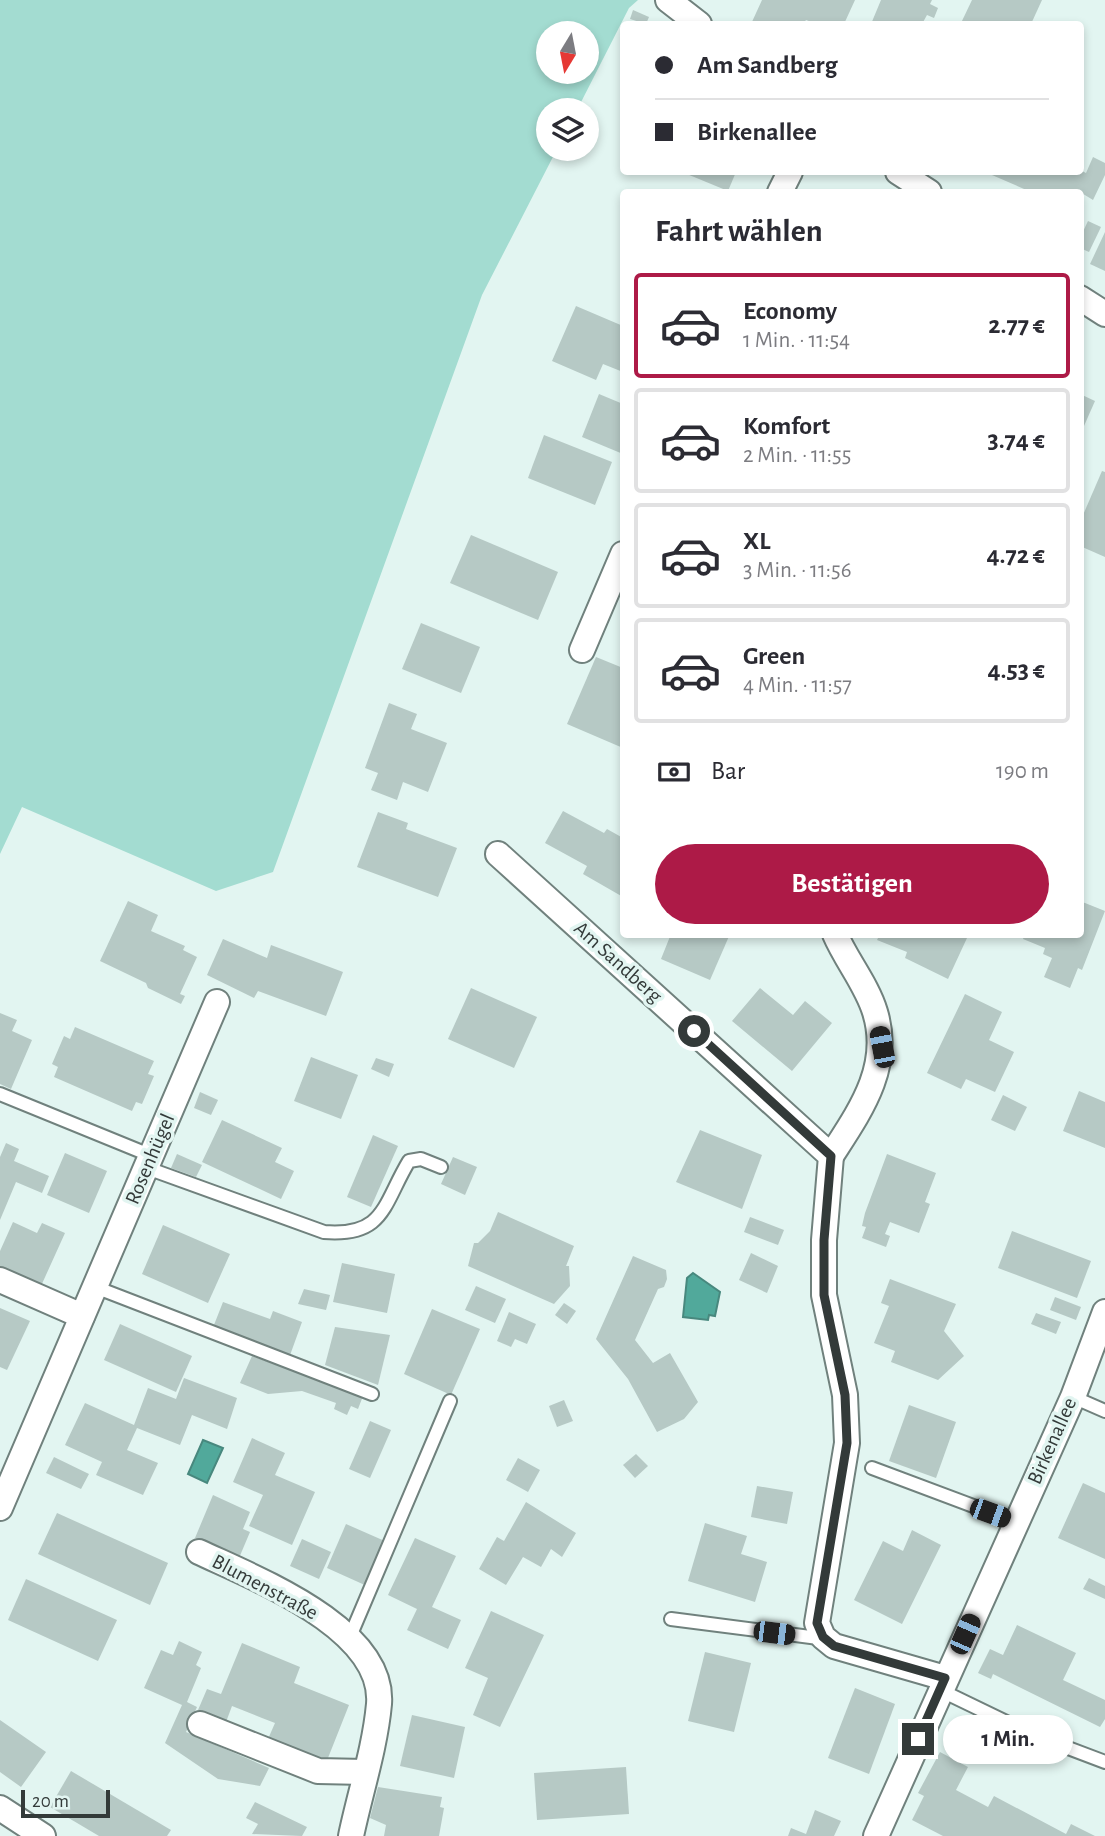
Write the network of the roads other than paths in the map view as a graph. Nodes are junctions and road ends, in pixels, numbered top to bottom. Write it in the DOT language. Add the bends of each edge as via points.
graph roads {
  1 [pos="668,0"];
  2 [pos="695,21"];
  3 [pos="903,175"];
  4 [pos="924,189"];
  5 [pos="1084,301"];
  6 [pos="1105,314"];
  7 [pos="620,561"];
  8 [pos="582,650"];
  9 [pos="498,853"];
  10 [pos="837,938"];
  11 [pos="217,1002"];
  12 [pos="0,1094"];
  13 [pos="831,1156"];
  14 [pos="150,1162"];
  15 [pos="441,1167"];
  16 [pos="0,1280"];
  17 [pos="94,1287"];
  18 [pos="1105,1312"];
  19 [pos="82,1316"];
  20 [pos="372,1394"];
  21 [pos="1073,1397"];
  22 [pos="450,1401"];
  23 [pos="1105,1411"];
  24 [pos="872,1468"];
  25 [pos="0,1508"];
  26 [pos="1016,1522"];
  27 [pos="200,1552"];
  28 [pos="671,1619"];
  29 [pos="349,1639"];
  30 [pos="826,1639"];
  31 [pos="942,1684"];
  32 [pos="200,1724"];
  33 [pos="1105,1762"];
  34 [pos="365,1772"];
  35 [pos="0,1808"];
  36 [pos="43,1836"];
  37 [pos="351,1836"];
  38 [pos="876,1836"];
  1 -- 2 [label="street"];
  3 -- 4 [label="street"];
  5 -- 6 [label="street"];
  7 -- 8 [label="street"];
  9 -- 13 [label="street, Am Sandberg"];
  10 -- 13 [label="street" via="875,1010 882,1047 877,1074"];
  11 -- 14 [label="street, Rosenhügel"];
  12 -- 14 [label="lane"];
  13 -- 30 [label="street" via="824,1295 845,1395 847,1443 817,1623"];
  14 -- 15 [label="lane" via="324,1232 341,1233 378,1220 409,1161 421,1159"];
  14 -- 17 [label="street, Rosenhügel"];
  16 -- 19 [label="street"];
  17 -- 19 [label="street, Rosenhügel"];
  17 -- 20 [label="lane"];
  18 -- 21 [label="street, Birkenallee"];
  19 -- 25 [label="street, Rosenhügel"];
  21 -- 23 [label="lane"];
  21 -- 26 [label="street, Birkenallee"];
  22 -- 29 [label="lane"];
  24 -- 26 [label="lane"];
  26 -- 31 [label="street, Birkenallee"];
  27 -- 29 [label="street, Blumenstraße" via="308,1605"];
  28 -- 30 [label="lane"];
  29 -- 34 [label="street, Blumenstraße" via="372,1669 379,1702"];
  30 -- 31 [label="street" via="834,1646"];
  31 -- 33 [label="lane" via="1031,1734"];
  31 -- 38 [label="street, Birkenallee"];
  32 -- 34 [label="street" via="318,1771"];
  34 -- 37 [label="street, Blumenstraße"];
  35 -- 36 [label="street"];
}
